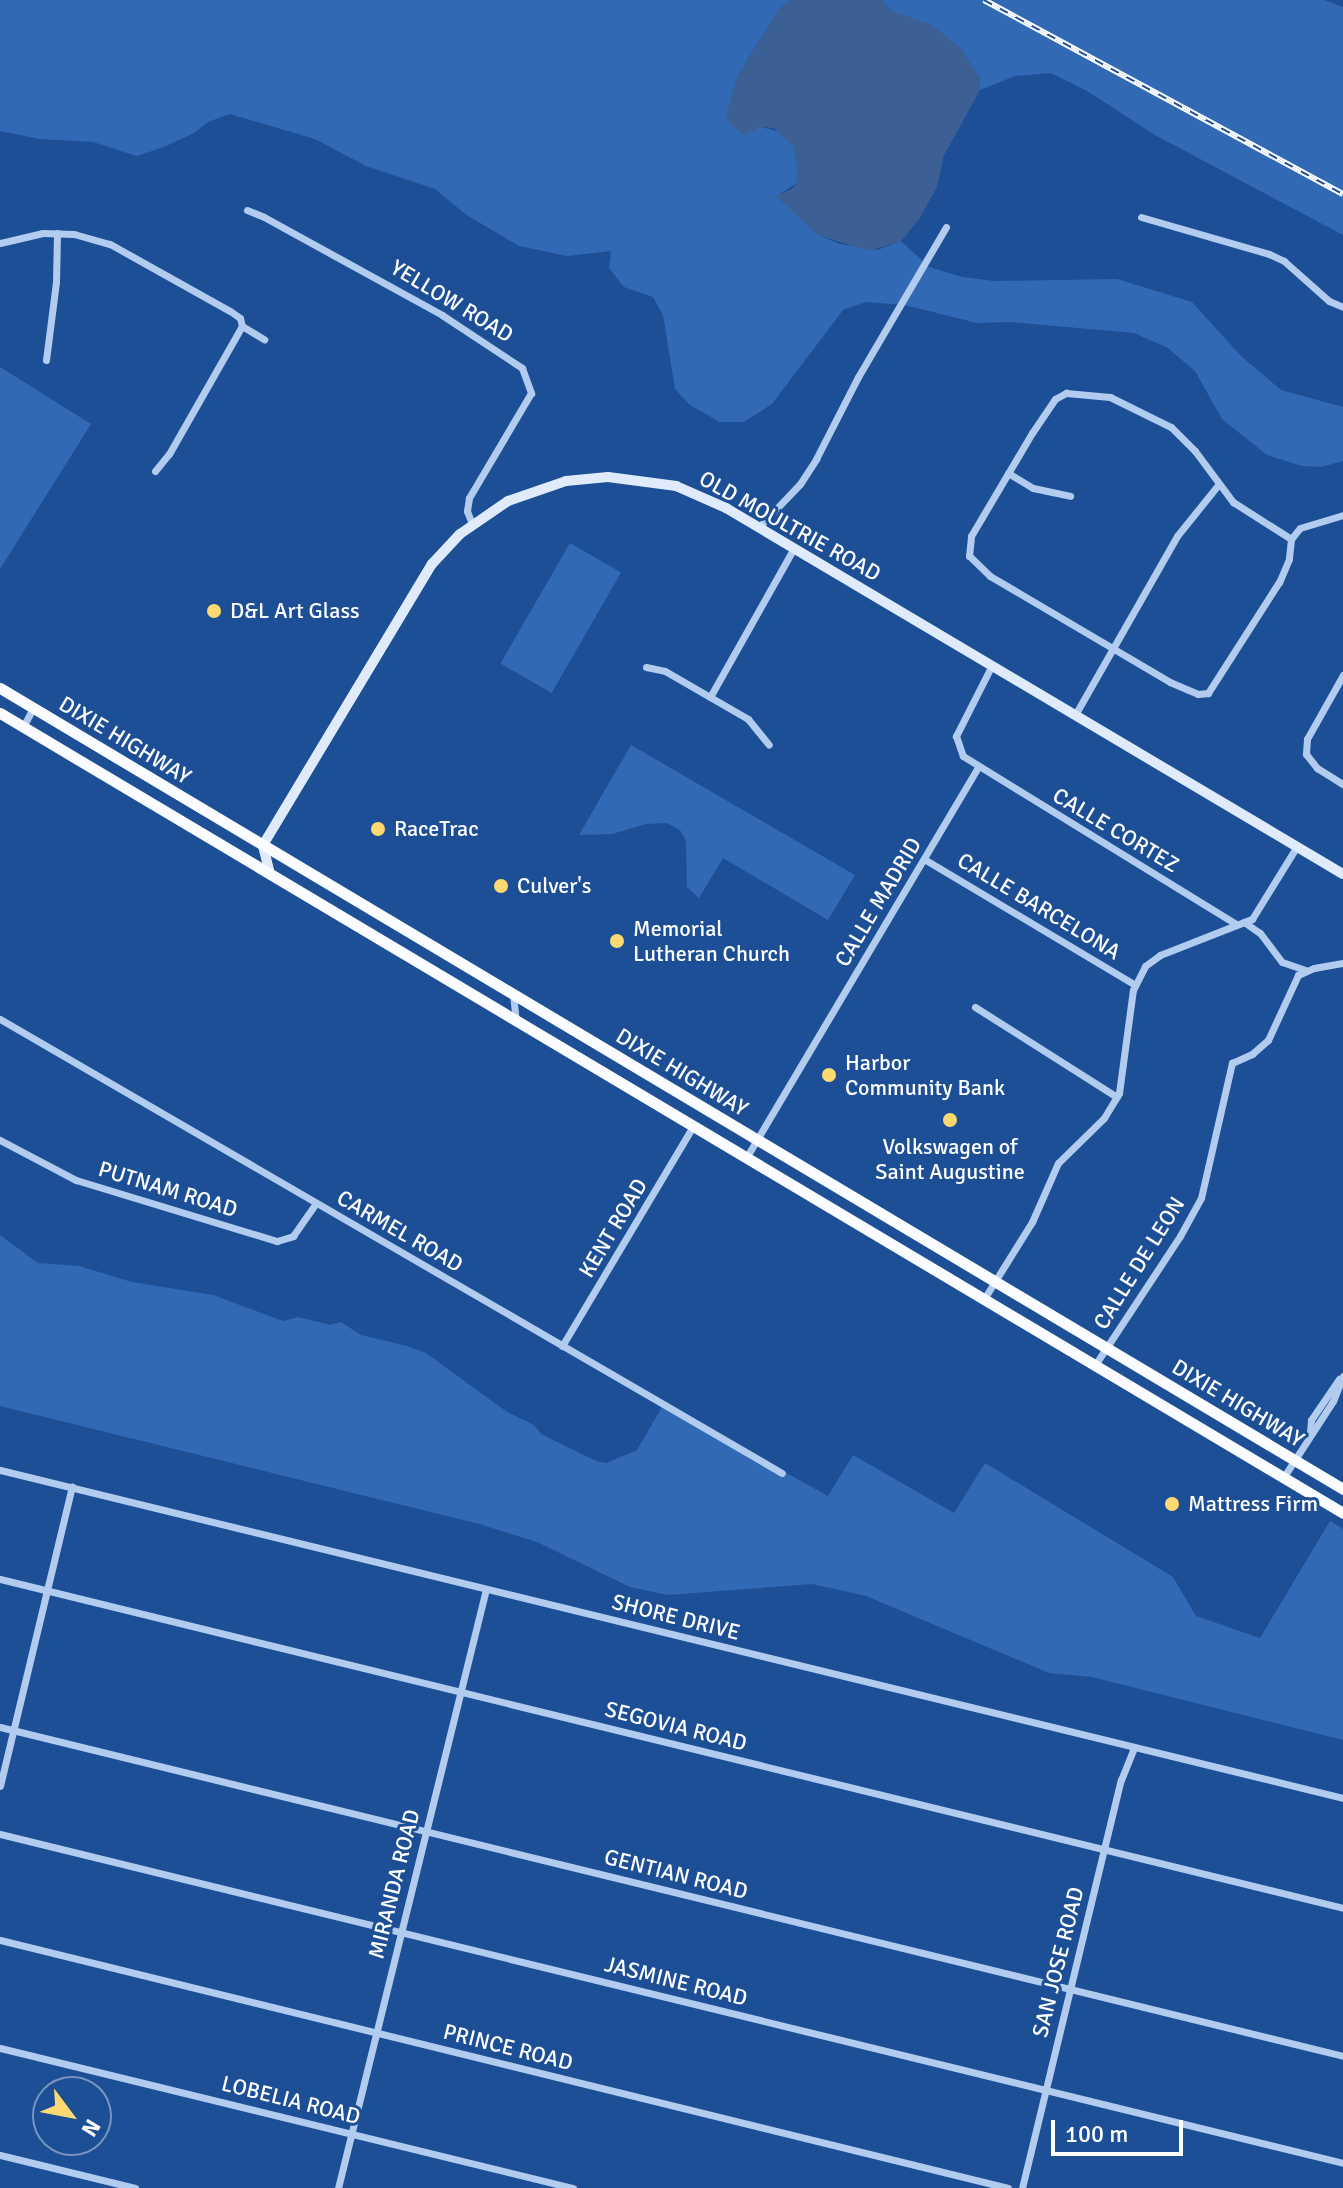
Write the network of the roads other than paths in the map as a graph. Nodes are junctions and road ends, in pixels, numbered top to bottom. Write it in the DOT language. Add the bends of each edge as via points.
graph roads {
  1 [pos="247,210"];
  2 [pos="1141,217"];
  3 [pos="946,227"];
  4 [pos="57,233"];
  5 [pos="0,243"];
  6 [pos="1343,307"];
  7 [pos="242,326"];
  8 [pos="264,339"];
  9 [pos="46,360"];
  10 [pos="155,471"];
  11 [pos="1008,473"];
  12 [pos="1218,485"];
  13 [pos="1070,496"];
  14 [pos="1343,515"];
  15 [pos="472,524"];
  16 [pos="759,527"];
  17 [pos="1291,539"];
  18 [pos="794,548"];
  19 [pos="1112,647"];
  20 [pos="992,665"];
  21 [pos="646,667"];
  22 [pos="1343,675"];
  23 [pos="0,688"];
  24 [pos="710,697"];
  25 [pos="33,708"];
  26 [pos="0,713"];
  27 [pos="1075,715"];
  28 [pos="23,727"];
  29 [pos="769,745"];
  30 [pos="978,767"];
  31 [pos="1343,784"];
  32 [pos="263,845"];
  33 [pos="1297,846"];
  34 [pos="924,859"];
  35 [pos="270,874"];
  36 [pos="1343,874"];
  37 [pos="1240,923"];
  38 [pos="1343,963"];
  39 [pos="1305,970"];
  40 [pos="1135,985"];
  41 [pos="513,994"];
  42 [pos="975,1007"];
  43 [pos="0,1019"];
  44 [pos="516,1021"];
  45 [pos="1117,1097"];
  46 [pos="693,1126"];
  47 [pos="0,1140"];
  48 [pos="757,1140"];
  49 [pos="746,1158"];
  50 [pos="316,1203"];
  51 [pos="995,1281"];
  52 [pos="984,1299"];
  53 [pos="562,1346"];
  54 [pos="1107,1348"];
  55 [pos="1095,1365"];
  56 [pos="1343,1375"];
  57 [pos="1293,1459"];
  58 [pos="0,1470"];
  59 [pos="782,1473"];
  60 [pos="1283,1478"];
  61 [pos="72,1487"];
  62 [pos="1343,1489"];
  63 [pos="1343,1513"];
  64 [pos="0,1579"];
  65 [pos="486,1589"];
  66 [pos="47,1590"];
  67 [pos="460,1692"];
  68 [pos="0,1727"];
  69 [pos="13,1730"];
  70 [pos="1134,1747"];
  71 [pos="0,1786"];
  72 [pos="1343,1798"];
  73 [pos="426,1832"];
  74 [pos="0,1834"];
  75 [pos="1104,1849"];
  76 [pos="1343,1908"];
  77 [pos="401,1932"];
  78 [pos="0,1940"];
  79 [pos="1070,1988"];
  80 [pos="376,2033"];
  81 [pos="0,2048"];
  82 [pos="1343,2056"];
  83 [pos="1046,2090"];
  84 [pos="352,2134"];
  85 [pos="0,2155"];
  86 [pos="1343,2163"];
  87 [pos="135,2188"];
  88 [pos="338,2188"];
  89 [pos="573,2188"];
  90 [pos="1008,2188"];
  91 [pos="1022,2188"];
  1 -- 15 [label="street, YELLOW ROAD" via="428,307 522,368 531,393 469,498"];
  2 -- 6 [label="street" via="1269,254"];
  3 -- 16 [label="street" via="816,459"];
  4 -- 5 [label="street"];
  4 -- 7 [label="street" via="126,250 230,311"];
  4 -- 9 [label="street"];
  7 -- 8 [label="street"];
  7 -- 10 [label="street"];
  11 -- 12 [label="street" via="1055,399 1083,393 1110,397 1171,427"];
  11 -- 13 [label="street" via="1033,488"];
  11 -- 19 [label="street" via="971,536 973,562"];
  12 -- 17 [label="street" via="1233,502"];
  12 -- 19 [label="street" via="1177,536"];
  14 -- 17 [label="street" via="1300,528"];
  15 -- 16 [label="main road, OLD MOULTRIE ROAD" via="545,486 608,477 676,486"];
  15 -- 32 [label="main road, OLD MOULTRIE ROAD" via="419,582"];
  16 -- 18 [label="main road, OLD MOULTRIE ROAD"];
  17 -- 19 [label="street" via="1279,582 1208,693 1187,691"];
  18 -- 20 [label="main road, OLD MOULTRIE ROAD"];
  18 -- 24 [label="street"];
  19 -- 27 [label="street"];
  20 -- 27 [label="main road, OLD MOULTRIE ROAD"];
  20 -- 30 [label="street" via="956,736 963,756"];
  21 -- 24 [label="street" via="665,671"];
  22 -- 31 [label="street" via="1307,739 1306,754"];
  23 -- 25 [label="main road, DIXIE HIGHWAY"];
  24 -- 29 [label="street" via="748,719"];
  25 -- 28 [label="street"];
  25 -- 32 [label="main road, DIXIE HIGHWAY"];
  26 -- 28 [label="main road"];
  27 -- 33 [label="main road, OLD MOULTRIE ROAD"];
  28 -- 35 [label="main road"];
  30 -- 34 [label="street, CALLE MADRID"];
  30 -- 37 [label="street, CALLE CORTEZ"];
  32 -- 35 [label="main road"];
  32 -- 41 [label="main road, DIXIE HIGHWAY"];
  33 -- 36 [label="main road, OLD MOULTRIE ROAD"];
  33 -- 37 [label="street" via="1255,916"];
  34 -- 40 [label="street, CALLE BARCELONA"];
  34 -- 48 [label="street, CALLE MADRID"];
  35 -- 44 [label="main road"];
  37 -- 39 [label="street" via="1260,933 1282,962"];
  37 -- 40 [label="street" via="1148,963"];
  38 -- 39 [label="street"];
  39 -- 54 [label="street, CALLE DE LEON" via="1294,980 1268,1040 1232,1063 1201,1198"];
  40 -- 45 [label="street"];
  41 -- 44 [label="street"];
  41 -- 48 [label="main road, DIXIE HIGHWAY"];
  42 -- 45 [label="street"];
  43 -- 50 [label="street, CARMEL ROAD"];
  44 -- 46 [label="main road"];
  45 -- 51 [label="street" via="1104,1118 1058,1163 1032,1222"];
  46 -- 49 [label="main road"];
  46 -- 53 [label="street, KENT ROAD"];
  47 -- 50 [label="street, PUTNAM ROAD" via="76,1180 277,1241 293,1236"];
  48 -- 49 [label="street, CALLE MADRID"];
  48 -- 51 [label="main road, DIXIE HIGHWAY"];
  49 -- 52 [label="main road"];
  50 -- 53 [label="street, CARMEL ROAD"];
  51 -- 52 [label="street"];
  51 -- 54 [label="main road, DIXIE HIGHWAY"];
  52 -- 55 [label="main road"];
  53 -- 59 [label="street, CARMEL ROAD"];
  54 -- 55 [label="street, CALLE DE LEON"];
  54 -- 57 [label="main road, DIXIE HIGHWAY"];
  55 -- 60 [label="main road"];
  56 -- 57 [label="street" via="1333,1401"];
  57 -- 60 [label="street"];
  57 -- 62 [label="main road, DIXIE HIGHWAY"];
  58 -- 61 [label="street, SHORE DRIVE"];
  60 -- 63 [label="main road"];
  61 -- 65 [label="street, SHORE DRIVE"];
  61 -- 66 [label="street"];
  64 -- 66 [label="street, SEGOVIA ROAD"];
  65 -- 67 [label="street, MIRANDA ROAD"];
  65 -- 70 [label="street, SHORE DRIVE"];
  66 -- 67 [label="street, SEGOVIA ROAD"];
  66 -- 69 [label="street"];
  67 -- 73 [label="street, MIRANDA ROAD"];
  67 -- 75 [label="street, SEGOVIA ROAD"];
  68 -- 69 [label="street, GENTIAN ROAD"];
  69 -- 71 [label="street"];
  69 -- 73 [label="street, GENTIAN ROAD"];
  70 -- 72 [label="street, SHORE DRIVE"];
  70 -- 75 [label="street, SAN JOSE ROAD"];
  73 -- 77 [label="street, MIRANDA ROAD"];
  73 -- 79 [label="street, GENTIAN ROAD"];
  74 -- 77 [label="street, JASMINE ROAD"];
  75 -- 76 [label="street, SEGOVIA ROAD"];
  75 -- 79 [label="street, SAN JOSE ROAD"];
  77 -- 80 [label="street, MIRANDA ROAD"];
  77 -- 83 [label="street, JASMINE ROAD"];
  78 -- 80 [label="street, PRINCE ROAD"];
  79 -- 82 [label="street, GENTIAN ROAD"];
  79 -- 83 [label="street, SAN JOSE ROAD"];
  80 -- 84 [label="street, MIRANDA ROAD"];
  80 -- 90 [label="street, PRINCE ROAD"];
  81 -- 84 [label="street, LOBELIA ROAD"];
  83 -- 86 [label="street, JASMINE ROAD"];
  83 -- 91 [label="street, SAN JOSE ROAD"];
  84 -- 88 [label="street, MIRANDA ROAD"];
  84 -- 89 [label="street, LOBELIA ROAD"];
  85 -- 87 [label="street"];
}
